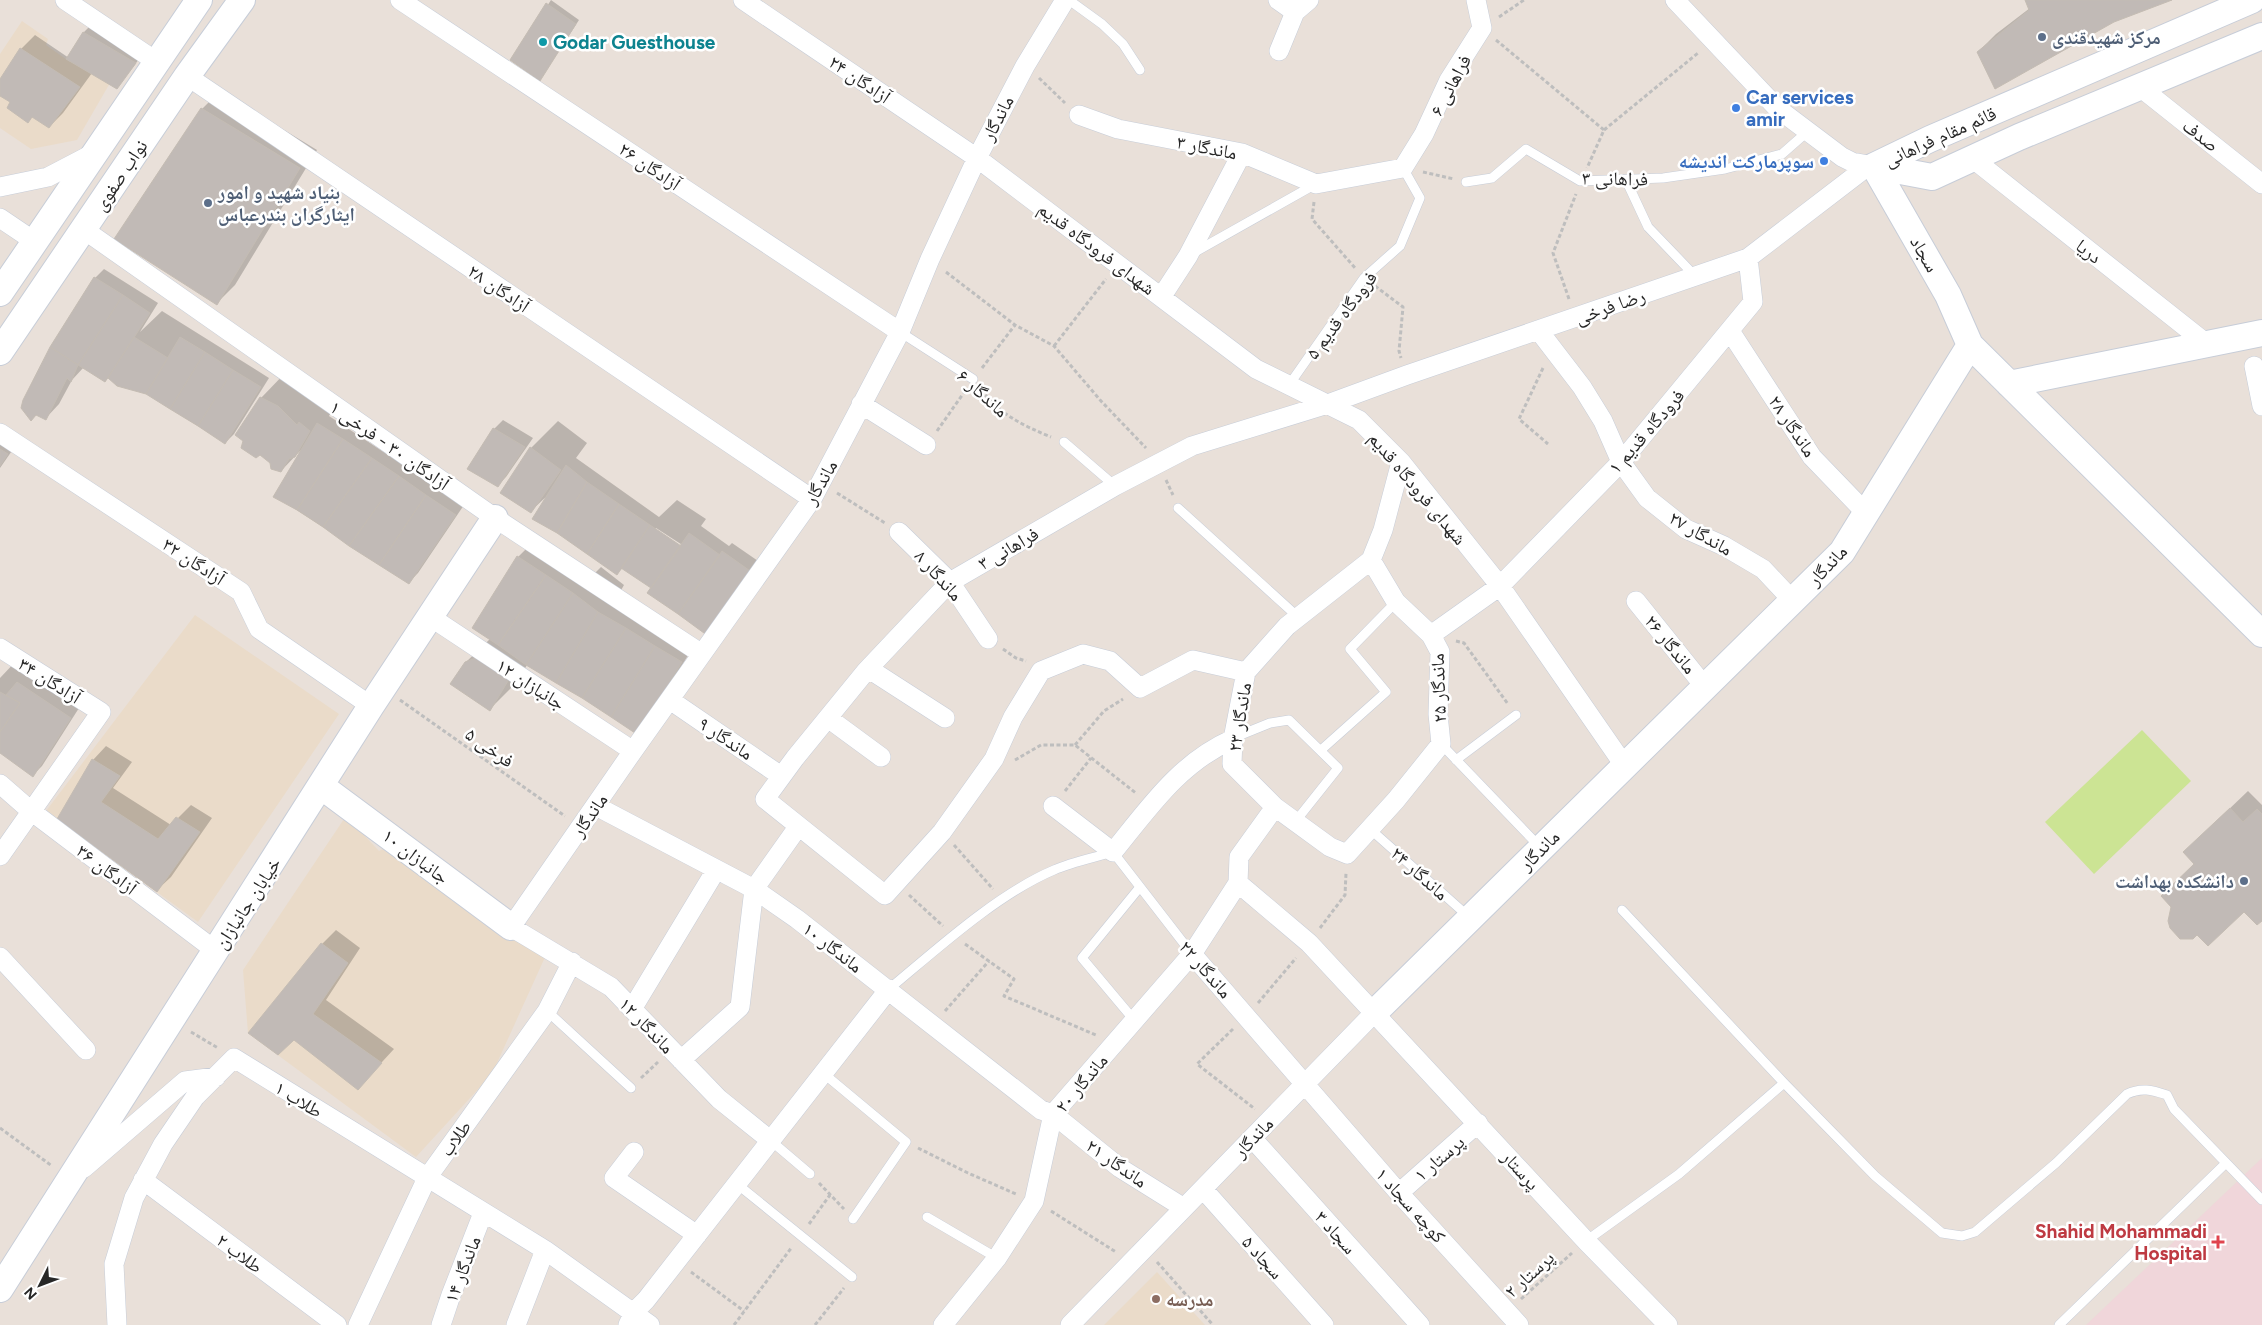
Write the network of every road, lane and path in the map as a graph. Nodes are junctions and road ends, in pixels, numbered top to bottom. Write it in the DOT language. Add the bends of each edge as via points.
graph roads {
  1 [pos="65,0"];
  2 [pos="199,0"];
  3 [pos="242,0"];
  4 [pos="400,0"];
  5 [pos="743,0"];
  6 [pos="1067,0"];
  7 [pos="1278,0"];
  8 [pos="1476,0"];
  9 [pos="1524,0"];
  10 [pos="1675,0"];
  11 [pos="2252,0"];
  12 [pos="1302,6"];
  13 [pos="1482,28"];
  14 [pos="2262,36"];
  15 [pos="1712,41"];
  16 [pos="1279,51"];
  17 [pos="157,62"];
  18 [pos="1025,66"];
  19 [pos="1140,70"];
  20 [pos="187,76"];
  21 [pos="2140,87"];
  22 [pos="1079,115"];
  23 [pos="1604,130"];
  24 [pos="1807,132"];
  25 [pos="95,152"];
  26 [pos="1242,153"];
  27 [pos="977,158"];
  28 [pos="1972,158"];
  29 [pos="1871,166"];
  30 [pos="1403,168"];
  31 [pos="1626,180"];
  32 [pos="1580,181"];
  33 [pos="1466,182"];
  34 [pos="1316,184"];
  35 [pos="2262,184"];
  36 [pos="0,187"];
  37 [pos="0,218"];
  38 [pos="83,229"];
  39 [pos="34,242"];
  40 [pos="1188,256"];
  41 [pos="1748,258"];
  42 [pos="930,259"];
  43 [pos="1118,263"];
  44 [pos="1696,276"];
  45 [pos="1364,278"];
  46 [pos="0,293"];
  47 [pos="1162,296"];
  48 [pos="1576,318"];
  49 [pos="1539,331"];
  50 [pos="900,332"];
  51 [pos="1730,332"];
  52 [pos="2262,333"];
  53 [pos="2207,344"];
  54 [pos="1970,345"];
  55 [pos="1054,346"];
  56 [pos="1552,347"];
  57 [pos="0,352"];
  58 [pos="2254,366"];
  59 [pos="1408,375"];
  60 [pos="973,379"];
  61 [pos="2009,384"];
  62 [pos="1289,385"];
  63 [pos="861,404"];
  64 [pos="1328,404"];
  65 [pos="2262,406"];
  66 [pos="0,433"];
  67 [pos="1064,442"];
  68 [pos="1548,444"];
  69 [pos="926,445"];
  70 [pos="1400,462"];
  71 [pos="1621,462"];
  72 [pos="1159,463"];
  73 [pos="1115,486"];
  74 [pos="817,491"];
  75 [pos="1178,508"];
  76 [pos="1866,513"];
  77 [pos="495,518"];
  78 [pos="899,532"];
  79 [pos="1370,560"];
  80 [pos="950,582"];
  81 [pos="1500,586"];
  82 [pos="1636,601"];
  83 [pos="1793,601"];
  84 [pos="1396,602"];
  85 [pos="429,616"];
  86 [pos="1298,617"];
  87 [pos="2262,634"];
  88 [pos="1431,635"];
  89 [pos="988,639"];
  90 [pos="0,648"];
  91 [pos="702,654"];
  92 [pos="1049,668"];
  93 [pos="869,669"];
  94 [pos="1246,672"];
  95 [pos="1705,687"];
  96 [pos="1140,688"];
  97 [pos="377,697"];
  98 [pos="670,700"];
  99 [pos="1516,715"];
  100 [pos="828,718"];
  101 [pos="945,718"];
  102 [pos="1233,739"];
  103 [pos="1441,744"];
  104 [pos="1075,745"];
  105 [pos="1321,750"];
  106 [pos="633,751"];
  107 [pos="881,757"];
  108 [pos="1091,758"];
  109 [pos="994,759"];
  110 [pos="1456,760"];
  111 [pos="1624,765"];
  112 [pos="781,776"];
  113 [pos="0,784"];
  114 [pos="321,786"];
  115 [pos="596,806"];
  116 [pos="1053,806"];
  117 [pos="1152,806"];
  118 [pos="1275,807"];
  119 [pos="31,811"];
  120 [pos="1294,823"];
  121 [pos="798,826"];
  122 [pos="580,827"];
  123 [pos="1370,829"];
  124 [pos="942,832"];
  125 [pos="1541,848"];
  126 [pos="1113,852"];
  127 [pos="1347,854"];
  128 [pos="0,856"];
  129 [pos="716,870"];
  130 [pos="895,883"];
  131 [pos="1238,883"];
  132 [pos="1140,887"];
  133 [pos="754,889"];
  134 [pos="1003,900"];
  135 [pos="1622,910"];
  136 [pos="1470,918"];
  137 [pos="511,927"];
  138 [pos="953,936"];
  139 [pos="1309,943"];
  140 [pos="216,951"];
  141 [pos="1192,954"];
  142 [pos="0,957"];
  143 [pos="989,961"];
  144 [pos="572,962"];
  145 [pos="889,990"];
  146 [pos="632,1008"];
  147 [pos="546,1011"];
  148 [pos="1374,1013"];
  149 [pos="1247,1016"];
  150 [pos="172,1019"];
  151 [pos="1134,1020"];
  152 [pos="933,1025"];
  153 [pos="1115,1043"];
  154 [pos="86,1050"];
  155 [pos="676,1054"];
  156 [pos="234,1058"];
  157 [pos="823,1073"];
  158 [pos="216,1077"];
  159 [pos="1784,1083"];
  160 [pos="1304,1084"];
  161 [pos="631,1088"];
  162 [pos="1053,1114"];
  163 [pos="1269,1121"];
  164 [pos="1478,1123"];
  165 [pos="0,1128"];
  166 [pos="1252,1138"];
  167 [pos="770,1140"];
  168 [pos="906,1142"];
  169 [pos="634,1152"];
  170 [pos="2226,1163"];
  171 [pos="810,1174"];
  172 [pos="426,1178"];
  173 [pos="70,1180"];
  174 [pos="143,1180"];
  175 [pos="737,1184"];
  176 [pos="1203,1189"];
  177 [pos="1399,1193"];
  178 [pos="830,1195"];
  179 [pos="2262,1200"];
  180 [pos="1034,1201"];
  181 [pos="1184,1208"];
  182 [pos="483,1213"];
  183 [pos="927,1216"];
  184 [pos="853,1219"];
  185 [pos="801,1235"];
  186 [pos="696,1236"];
  187 [pos="1586,1241"];
  188 [pos="546,1250"];
  189 [pos="1138,1255"];
  190 [pos="996,1258"];
  191 [pos="677,1261"];
  192 [pos="852,1277"];
  193 [pos="0,1289"];
  194 [pos="744,1311"];
  195 [pos="631,1318"];
  196 [pos="1513,1318"];
  197 [pos="117,1325"];
  198 [pos="337,1325"];
  199 [pos="358,1325"];
  200 [pos="441,1325"];
  201 [pos="516,1325"];
  202 [pos="650,1325"];
  203 [pos="734,1325"];
  204 [pos="815,1325"];
  205 [pos="943,1325"];
  206 [pos="1070,1325"];
  207 [pos="1213,1325"];
  208 [pos="1324,1325"];
  209 [pos="1420,1325"];
  210 [pos="1668,1325"];
  211 [pos="2059,1325"];
  1 -- 17 [label="street"];
  2 -- 17 [label="street, نواب صفوی"];
  3 -- 20 [label="street, نواب صفوی"];
  4 -- 50 [label="street, آزادگان ۲۶"];
  5 -- 27 [label="street, آزادگان ۲۴"];
  6 -- 18 [label="street, ماندگار"];
  6 -- 19 [label="lane" via="1102,24 1123,44"];
  7 -- 12 [label="street"];
  8 -- 13 [label="street"];
  9 -- 13 [label="path"];
  10 -- 15 [label="street"];
  11 -- 29 [label="street, قائم مقام فراهانی"];
  12 -- 16 [label="street"];
  13 -- 23 [label="path"];
  13 -- 30 [label="street, فراهانی ۶" via="1449,80 1424,134"];
  14 -- 21 [label="street, قائم مقام فراهانی"];
  15 -- 23 [label="path"];
  15 -- 24 [label="street" via="1777,108"];
  17 -- 25 [label="street, نواب صفوی"];
  18 -- 22 [label="path"];
  18 -- 27 [label="street, ماندگار"];
  20 -- 38 [label="street, نواب صفوی"];
  20 -- 74 [label="street, آزادگان ۲۸"];
  21 -- 28 [label="street, قائم مقام فراهانی"];
  21 -- 35 [label="street, صدف"];
  22 -- 26 [label="street, ماندگار ۳" via="1118,129"];
  23 -- 32 [label="path"];
  24 -- 29 [label="street" via="1842,157"];
  24 -- 31 [label="lane, فراهانی ۳" via="1782,154 1726,169"];
  25 -- 36 [label="street" via="48,178"];
  25 -- 39 [label="street, نواب صفوی"];
  26 -- 34 [label="street, ماندگار ۳"];
  26 -- 40 [label="street"];
  27 -- 42 [label="street, ماندگار"];
  27 -- 43 [label="street, شهدای فرودگاه قدیم"];
  28 -- 29 [label="street, قائم مقام فراهانی" via="1932,177"];
  28 -- 53 [label="street, دریا"];
  29 -- 41 [label="street, رضا فرخی"];
  29 -- 54 [label="street, سجاد" via="1948,295"];
  30 -- 33 [label="path"];
  30 -- 34 [label="street"];
  30 -- 45 [label="lane, فرودگاه قدیم ۵" via="1420,198 1400,246"];
  31 -- 32 [label="lane, فراهانی ۳"];
  31 -- 44 [label="lane" via="1648,227"];
  32 -- 33 [label="lane, فراهانی ۳" via="1526,149 1492,178"];
  32 -- 48 [label="path" via="1553,253"];
  34 -- 40 [label="lane"];
  34 -- 45 [label="path" via="1312,219"];
  37 -- 39 [label="street"];
  38 -- 57 [label="street, نواب صفوی"];
  38 -- 77 [label="street, آزادگان ۳۰ - فرخی ۱"];
  39 -- 46 [label="street, نواب صفوی"];
  40 -- 47 [label="street"];
  41 -- 44 [label="street, رضا فرخی"];
  41 -- 51 [label="street, فرودگاه قدیم ۱" via="1753,302"];
  42 -- 50 [label="street, ماندگار"];
  42 -- 55 [label="path" via="1015,325"];
  43 -- 47 [label="street, شهدای فرودگاه قدیم"];
  43 -- 55 [label="path"];
  44 -- 48 [label="street, رضا فرخی"];
  45 -- 59 [label="path" via="1403,307 1399,351"];
  45 -- 62 [label="lane, فرودگاه قدیم ۵"];
  47 -- 62 [label="street, شهدای فرودگاه قدیم" via="1256,368"];
  48 -- 49 [label="street, رضا فرخی"];
  49 -- 56 [label="street, ماندگار ۲۷"];
  49 -- 59 [label="street, رضا فرخی"];
  50 -- 60 [label="lane, ماندگار ۶"];
  50 -- 63 [label="street, ماندگار"];
  51 -- 71 [label="street, فرودگاه قدیم ۱"];
  51 -- 76 [label="street, ماندگار ۲۸" via="1812,456"];
  52 -- 53 [label="street"];
  53 -- 61 [label="street"];
  54 -- 61 [label="street"];
  54 -- 76 [label="street, ماندگار"];
  55 -- 72 [label="path"];
  56 -- 68 [label="path" via="1519,419"];
  56 -- 71 [label="street, ماندگار ۲۷" via="1603,421"];
  58 -- 65 [label="street"];
  59 -- 64 [label="street, رضا فرخی"];
  60 -- 67 [label="path, ماندگار ۶" via="992,404 1019,424"];
  61 -- 87 [label="street"];
  62 -- 64 [label="street, شهدای فرودگاه قدیم"];
  63 -- 69 [label="street"];
  63 -- 74 [label="street, ماندگار"];
  64 -- 70 [label="street, شهدای فرودگاه قدیم" via="1359,420"];
  64 -- 72 [label="street, فراهانی ۳" via="1192,446"];
  66 -- 97 [label="street, آزادگان ۳۲" via="241,592 259,629"];
  67 -- 73 [label="lane"];
  70 -- 79 [label="street" via="1383,530"];
  70 -- 81 [label="street, شهدای فرودگاه قدیم"];
  71 -- 81 [label="street, فرودگاه قدیم ۱"];
  71 -- 83 [label="street, ماندگار ۲۷" via="1647,498 1686,529 1763,569"];
  72 -- 73 [label="street, فراهانی ۳"];
  72 -- 75 [label="path"];
  73 -- 80 [label="street, فراهانی ۳"];
  74 -- 78 [label="path, ماندگار ۸"];
  74 -- 91 [label="street, ماندگار"];
  75 -- 86 [label="lane"];
  76 -- 83 [label="street, ماندگار" via="1842,552"];
  77 -- 85 [label="street, خیابان جانبازان"];
  77 -- 91 [label="street, آزادگان ۳۰ - فرخی ۱"];
  78 -- 80 [label="street, ماندگار ۸"];
  79 -- 84 [label="street, ماندگار ۲۵"];
  79 -- 86 [label="street"];
  80 -- 89 [label="street, ماندگار ۸"];
  80 -- 93 [label="street, فراهانی ۳"];
  81 -- 88 [label="street, فرودگاه قدیم ۱"];
  81 -- 111 [label="street, شهدای فرودگاه قدیم"];
  82 -- 95 [label="street, ماندگار ۲۶"];
  83 -- 95 [label="street, ماندگار"];
  84 -- 88 [label="street, ماندگار ۲۵"];
  84 -- 105 [label="lane" via="1350,649 1386,692"];
  85 -- 97 [label="street, خیابان جانبازان"];
  85 -- 106 [label="street, جانبازان ۱۲"];
  86 -- 94 [label="street"];
  88 -- 99 [label="path" via="1464,643"];
  88 -- 103 [label="street, ماندگار ۲۵" via="1440,652 1438,714"];
  89 -- 92 [label="path" via="1016,658"];
  90 -- 119 [label="street, آزادگان ۳۴" via="101,712"];
  91 -- 98 [label="street, ماندگار"];
  92 -- 96 [label="street" via="1083,654 1110,661"];
  92 -- 109 [label="street" via="1041,671 1013,717"];
  93 -- 100 [label="street, فراهانی ۳"];
  93 -- 101 [label="street"];
  94 -- 96 [label="street, ماندگار ۲۳" via="1193,660"];
  94 -- 102 [label="street, ماندگار ۲۳"];
  95 -- 111 [label="street, ماندگار"];
  96 -- 104 [label="path" via="1104,711"];
  97 -- 114 [label="street, خیابان جانبازان"];
  97 -- 122 [label="path, فرخی ۵"];
  98 -- 106 [label="street, ماندگار"];
  98 -- 112 [label="street, ماندگار ۹"];
  99 -- 110 [label="lane"];
  100 -- 107 [label="street"];
  100 -- 112 [label="street, فراهانی ۳"];
  102 -- 105 [label="lane" via="1270,723 1289,720"];
  102 -- 117 [label="street" via="1213,747 1171,781"];
  102 -- 118 [label="street, ماندگار ۲۳" via="1232,764"];
  103 -- 110 [label="lane, ماندگار ۲۵"];
  103 -- 123 [label="street"];
  104 -- 108 [label="path"];
  104 -- 109 [label="path" via="1040,745 1017,760"];
  105 -- 120 [label="lane" via="1338,768"];
  106 -- 115 [label="street, ماندگار"];
  108 -- 116 [label="path"];
  108 -- 117 [label="path"];
  109 -- 124 [label="street"];
  110 -- 125 [label="lane, ماندگار ۲۵"];
  111 -- 125 [label="street, ماندگار"];
  112 -- 121 [label="street, فراهانی ۳" via="765,799"];
  113 -- 119 [label="street, آزادگان ۳۶"];
  114 -- 137 [label="street, جانبازان ۱۰"];
  114 -- 140 [label="street, خیابان جانبازان"];
  115 -- 122 [label="street, ماندگار"];
  115 -- 129 [label="street, ماندگار ۱۰"];
  116 -- 126 [label="street"];
  117 -- 126 [label="street"];
  118 -- 120 [label="street, ماندگار ۲۳"];
  118 -- 131 [label="street" via="1239,857"];
  119 -- 128 [label="street"];
  119 -- 140 [label="street, آزادگان ۳۶"];
  120 -- 127 [label="street, ماندگار ۲۳" via="1330,848"];
  121 -- 130 [label="street" via="884,895"];
  121 -- 133 [label="street"];
  122 -- 137 [label="street, ماندگار"];
  123 -- 127 [label="street"];
  123 -- 136 [label="lane, ماندگار ۲۴"];
  124 -- 130 [label="street"];
  124 -- 134 [label="path"];
  125 -- 136 [label="street, ماندگار"];
  126 -- 132 [label="lane, ماندگار ۲۲"];
  126 -- 134 [label="lane" via="1054,870"];
  127 -- 139 [label="path" via="1346,895"];
  129 -- 133 [label="street, ماندگار ۱۰"];
  129 -- 146 [label="street"];
  130 -- 138 [label="path"];
  131 -- 139 [label="street"];
  131 -- 141 [label="street, ماندگار ۲۰"];
  132 -- 141 [label="lane, ماندگار ۲۲"];
  132 -- 151 [label="lane" via="1082,958"];
  133 -- 145 [label="street, ماندگار ۱۰" via="797,918"];
  133 -- 155 [label="street" via="740,1007"];
  134 -- 138 [label="lane"];
  135 -- 159 [label="lane"];
  136 -- 148 [label="street, ماندگار"];
  137 -- 144 [label="street, ماندگار ۱۲"];
  138 -- 143 [label="path"];
  138 -- 145 [label="lane"];
  139 -- 148 [label="street"];
  139 -- 149 [label="path"];
  140 -- 150 [label="street, خیابان جانبازان"];
  141 -- 149 [label="street, ماندگار ۲۲"];
  141 -- 151 [label="street, ماندگار ۲۰"];
  142 -- 154 [label="street"];
  143 -- 152 [label="path"];
  143 -- 153 [label="path" via="1014,979 1004,996"];
  144 -- 146 [label="street, ماندگار ۱۲" via="611,987"];
  144 -- 147 [label="street, طلاب"];
  145 -- 152 [label="street, ماندگار ۱۰"];
  145 -- 157 [label="street"];
  146 -- 155 [label="street, ماندگار ۱۲"];
  147 -- 161 [label="lane"];
  147 -- 172 [label="street, طلاب"];
  148 -- 160 [label="street, ماندگار"];
  148 -- 164 [label="street, پرستار"];
  149 -- 160 [label="street, ماندگار ۲۲"];
  149 -- 163 [label="path" via="1197,1064"];
  150 -- 156 [label="path"];
  150 -- 173 [label="street, خیابان جانبازان"];
  151 -- 153 [label="street, ماندگار ۲۰"];
  152 -- 162 [label="street, ماندگار ۱۰" via="1041,1110"];
  153 -- 162 [label="street, ماندگار ۲۰"];
  155 -- 161 [label="path"];
  155 -- 167 [label="street, ماندگار ۱۲" via="719,1099"];
  156 -- 158 [label="street"];
  156 -- 172 [label="street, طلاب ۱"];
  157 -- 167 [label="street"];
  157 -- 168 [label="lane"];
  158 -- 173 [label="street" via="186,1081"];
  158 -- 174 [label="street" via="195,1097"];
  159 -- 170 [label="lane" via="1875,1176 1942,1233 1962,1236 1975,1232 2136,1089 2167,1095 2174,1108"];
  159 -- 187 [label="lane" via="1679,1174"];
  160 -- 163 [label="street, ماندگار"];
  160 -- 177 [label="street, کوچه سجاد ۱"];
  162 -- 180 [label="street, ماندگار ۲۰"];
  162 -- 181 [label="street, ماندگار ۲۱" via="1120,1168"];
  163 -- 166 [label="street, ماندگار"];
  164 -- 177 [label="street, پرستار ۱"];
  164 -- 187 [label="street, پرستار"];
  165 -- 173 [label="path"];
  166 -- 176 [label="street, ماندگار"];
  166 -- 209 [label="street, سجاد ۳"];
  167 -- 171 [label="lane"];
  167 -- 175 [label="street"];
  168 -- 180 [label="path"];
  168 -- 184 [label="lane"];
  169 -- 186 [label="street" via="614,1178"];
  170 -- 179 [label="lane"];
  170 -- 211 [label="lane"];
  171 -- 178 [label="path"];
  172 -- 182 [label="street, طلاب ۱"];
  172 -- 199 [label="street, طلاب"];
  173 -- 193 [label="street, خیابان جانبازان"];
  174 -- 197 [label="street" via="134,1198 114,1264"];
  174 -- 198 [label="street, طلاب ۲"];
  175 -- 185 [label="lane"];
  175 -- 186 [label="street"];
  176 -- 181 [label="street, ماندگار"];
  176 -- 208 [label="street, سجاد ۵"];
  177 -- 196 [label="street, کوچه سجاد ۱"];
  178 -- 184 [label="path"];
  178 -- 185 [label="path"];
  180 -- 189 [label="path"];
  180 -- 190 [label="street, ماندگار ۲۰"];
  181 -- 189 [label="street, ماندگار"];
  182 -- 188 [label="street, طلاب ۱"];
  182 -- 200 [label="street, ماندگار ۱۴"];
  183 -- 190 [label="lane"];
  185 -- 192 [label="lane"];
  185 -- 194 [label="path"];
  186 -- 191 [label="street"];
  187 -- 196 [label="path, پرستار ۲"];
  187 -- 210 [label="street, پرستار"];
  188 -- 195 [label="street, طلاب ۱"];
  188 -- 201 [label="street"];
  189 -- 206 [label="street, ماندگار"];
  189 -- 207 [label="path"];
  190 -- 205 [label="street, ماندگار ۲۰"];
  191 -- 194 [label="path"];
  191 -- 195 [label="street"];
  192 -- 204 [label="path"];
  194 -- 203 [label="path"];
  195 -- 202 [label="street, طلاب ۱"];
}
